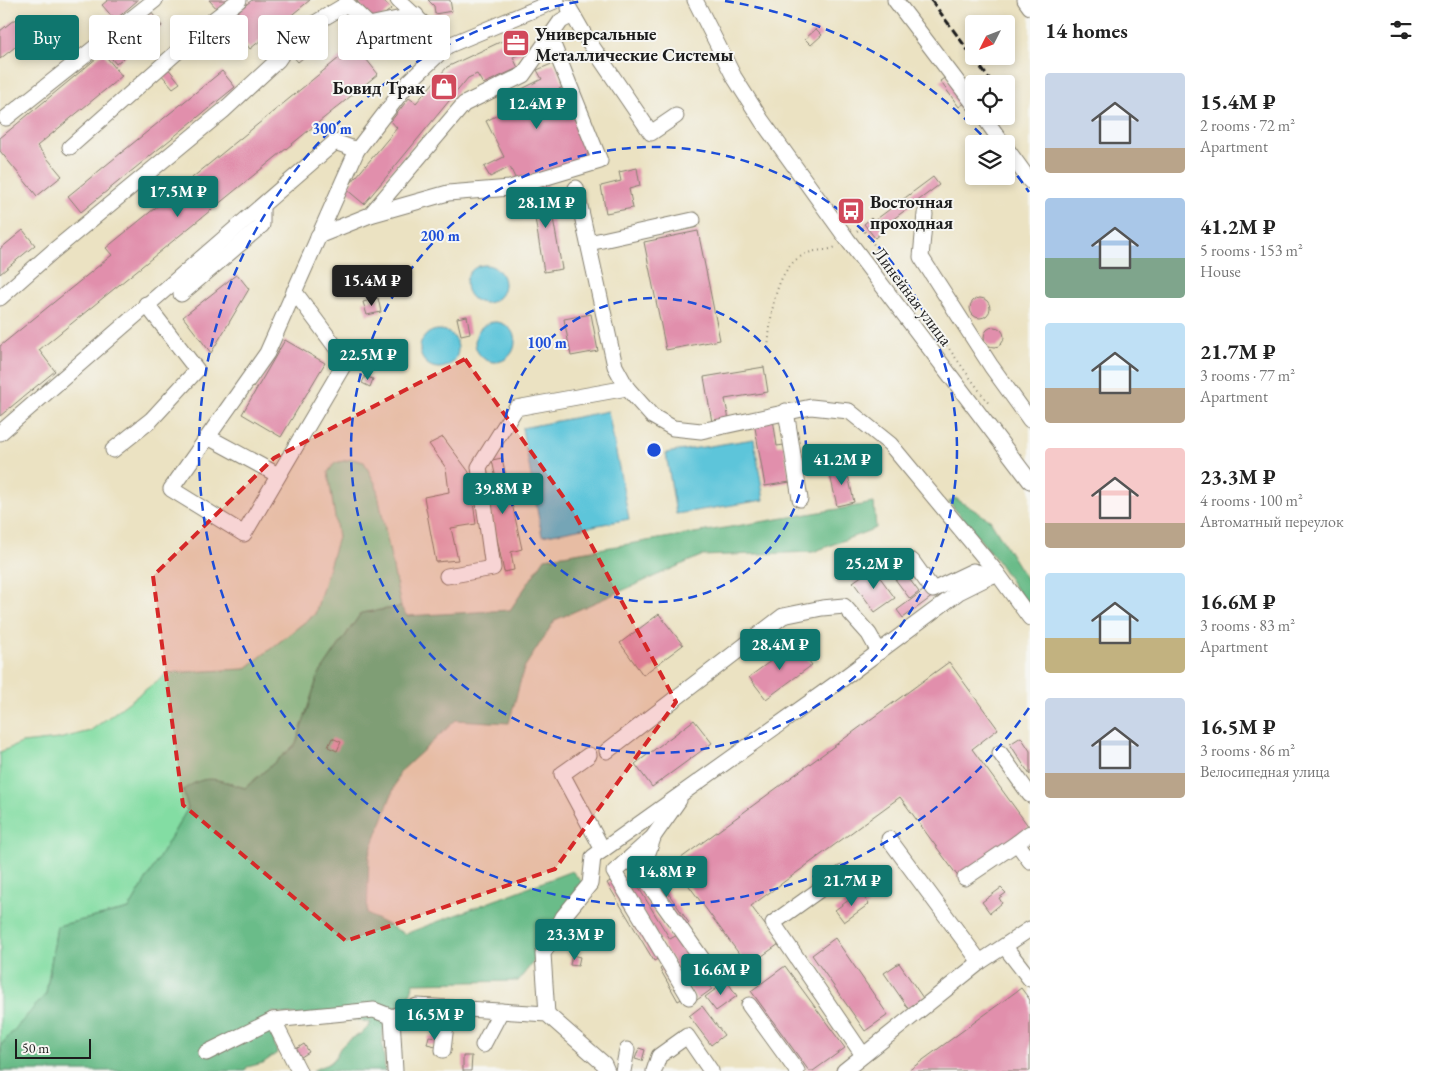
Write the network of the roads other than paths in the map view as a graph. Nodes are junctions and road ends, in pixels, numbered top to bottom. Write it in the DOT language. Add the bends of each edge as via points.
graph roads {
  1 [pos="155,0"];
  2 [pos="239,0"];
  3 [pos="398,0"];
  4 [pos="557,0"];
  5 [pos="564,0"];
  6 [pos="695,0"];
  7 [pos="895,0"];
  8 [pos="1025,0"];
  9 [pos="345,2"];
  10 [pos="1030,7"];
  11 [pos="359,15"];
  12 [pos="416,15"];
  13 [pos="573,15"];
  14 [pos="550,37"];
  15 [pos="450,45"];
  16 [pos="432,60"];
  17 [pos="965,92"];
  18 [pos="676,116"];
  19 [pos="6,118"];
  20 [pos="70,147"];
  21 [pos="357,150"];
  22 [pos="1015,160"];
  23 [pos="1030,180"];
  24 [pos="576,188"];
  25 [pos="926,214"];
  26 [pos="370,215"];
  27 [pos="693,220"];
  28 [pos="318,236"];
  29 [pos="589,243"];
  30 [pos="203,265"];
  31 [pos="294,291"];
  32 [pos="181,294"];
  33 [pos="0,298"];
  34 [pos="146,304"];
  35 [pos="627,388"];
  36 [pos="786,412"];
  37 [pos="1030,420"];
  38 [pos="0,433"];
  39 [pos="208,437"];
  40 [pos="113,450"];
  41 [pos="278,476"];
  42 [pos="1030,482"];
  43 [pos="800,499"];
  44 [pos="912,561"];
  45 [pos="994,574"];
  46 [pos="447,576"];
  47 [pos="1030,618"];
  48 [pos="879,652"];
  49 [pos="607,751"];
  50 [pos="1000,753"];
  51 [pos="589,755"];
  52 [pos="685,791"];
  53 [pos="1030,795"];
  54 [pos="1030,833"];
  55 [pos="653,837"];
  56 [pos="889,839"];
  57 [pos="1016,843"];
  58 [pos="603,850"];
  59 [pos="1030,861"];
  60 [pos="843,873"];
  61 [pos="965,878"];
  62 [pos="1030,929"];
  63 [pos="1006,947"];
  64 [pos="980,962"];
  65 [pos="715,977"];
  66 [pos="1030,979"];
  67 [pos="689,997"];
  68 [pos="749,1004"];
  69 [pos="448,1008"];
  70 [pos="501,1011"];
  71 [pos="547,1014"];
  72 [pos="392,1017"];
  73 [pos="273,1020"];
  74 [pos="483,1045"];
  75 [pos="443,1050"];
  76 [pos="627,1050"];
  77 [pos="206,1053"];
  78 [pos="863,1055"];
  79 [pos="299,1071"];
  80 [pos="395,1071"];
  81 [pos="606,1071"];
  82 [pos="623,1071"];
  83 [pos="654,1071"];
  84 [pos="711,1071"];
  85 [pos="797,1071"];
  86 [pos="844,1071"];
  1 -- 19 [label="street"];
  2 -- 20 [label="street"];
  3 -- 12 [label="street"];
  4 -- 15 [label="street"];
  5 -- 13 [label="street"];
  6 -- 42 [label="street, Линейная улица" via="734,77 762,121"];
  7 -- 17 [label="street"];
  8 -- 10 [label="street"];
  9 -- 11 [label="street"];
  9 -- 33 [label="street" via="295,35 278,60 223,111"];
  13 -- 14 [label="street" via="561,21"];
  13 -- 18 [label="street" via="651,133"];
  14 -- 26 [label="street" via="523,75 464,104"];
  14 -- 26 [label="street" via="600,162 510,188 448,193"];
  16 -- 21 [label="street" via="409,82"];
  21 -- 28 [label="street"];
  21 -- 30 [label="street" via="335,142"];
  22 -- 23 [label="street"];
  24 -- 29 [label="street"];
  25 -- 37 [label="street" via="921,257"];
  26 -- 28 [label="street"];
  27 -- 29 [label="street"];
  28 -- 31 [label="street"];
  29 -- 35 [label="street" via="615,366"];
  30 -- 32 [label="street"];
  30 -- 34 [label="street"];
  31 -- 39 [label="street" via="267,353"];
  31 -- 41 [label="street" via="346,361"];
  34 -- 38 [label="street"];
  34 -- 40 [label="street" via="197,370 151,420"];
  35 -- 36 [label="street" via="652,416 673,428 701,431"];
  35 -- 46 [label="street" via="516,408 479,467 492,568"];
  36 -- 43 [label="street"];
  36 -- 45 [label="street" via="811,407 849,411 890,444"];
  39 -- 41 [label="street"];
  39 -- 41 [label="street" via="171,489 244,534"];
  44 -- 45 [label="street" via="933,590 973,571"];
  45 -- 47 [label="street"];
  45 -- 48 [label="street" via="959,592"];
  48 -- 49 [label="street" via="869,634 844,606 783,616"];
  48 -- 52 [label="street"];
  50 -- 53 [label="street"];
  51 -- 58 [label="street" via="562,774"];
  52 -- 55 [label="street"];
  52 -- 58 [label="street"];
  54 -- 57 [label="street"];
  55 -- 65 [label="street" via="641,873"];
  55 -- 67 [label="street" via="614,872"];
  56 -- 64 [label="street"];
  57 -- 59 [label="street"];
  57 -- 61 [label="street"];
  58 -- 71 [label="street" via="593,856 590,884 563,917 544,954"];
  60 -- 78 [label="street" via="773,924"];
  62 -- 63 [label="street"];
  63 -- 64 [label="street"];
  63 -- 66 [label="street"];
  64 -- 78 [label="street"];
  68 -- 85 [label="street"];
  69 -- 70 [label="street"];
  69 -- 72 [label="street" via="417,1006"];
  69 -- 75 [label="street"];
  70 -- 71 [label="street"];
  70 -- 74 [label="street"];
  71 -- 81 [label="street" via="604,1064"];
  72 -- 73 [label="street" via="374,1010"];
  72 -- 80 [label="street"];
  73 -- 77 [label="street"];
  73 -- 79 [label="street"];
  76 -- 82 [label="street"];
  78 -- 86 [label="street"];
  83 -- 84 [label="street" via="659,1056 686,1036"];
}
